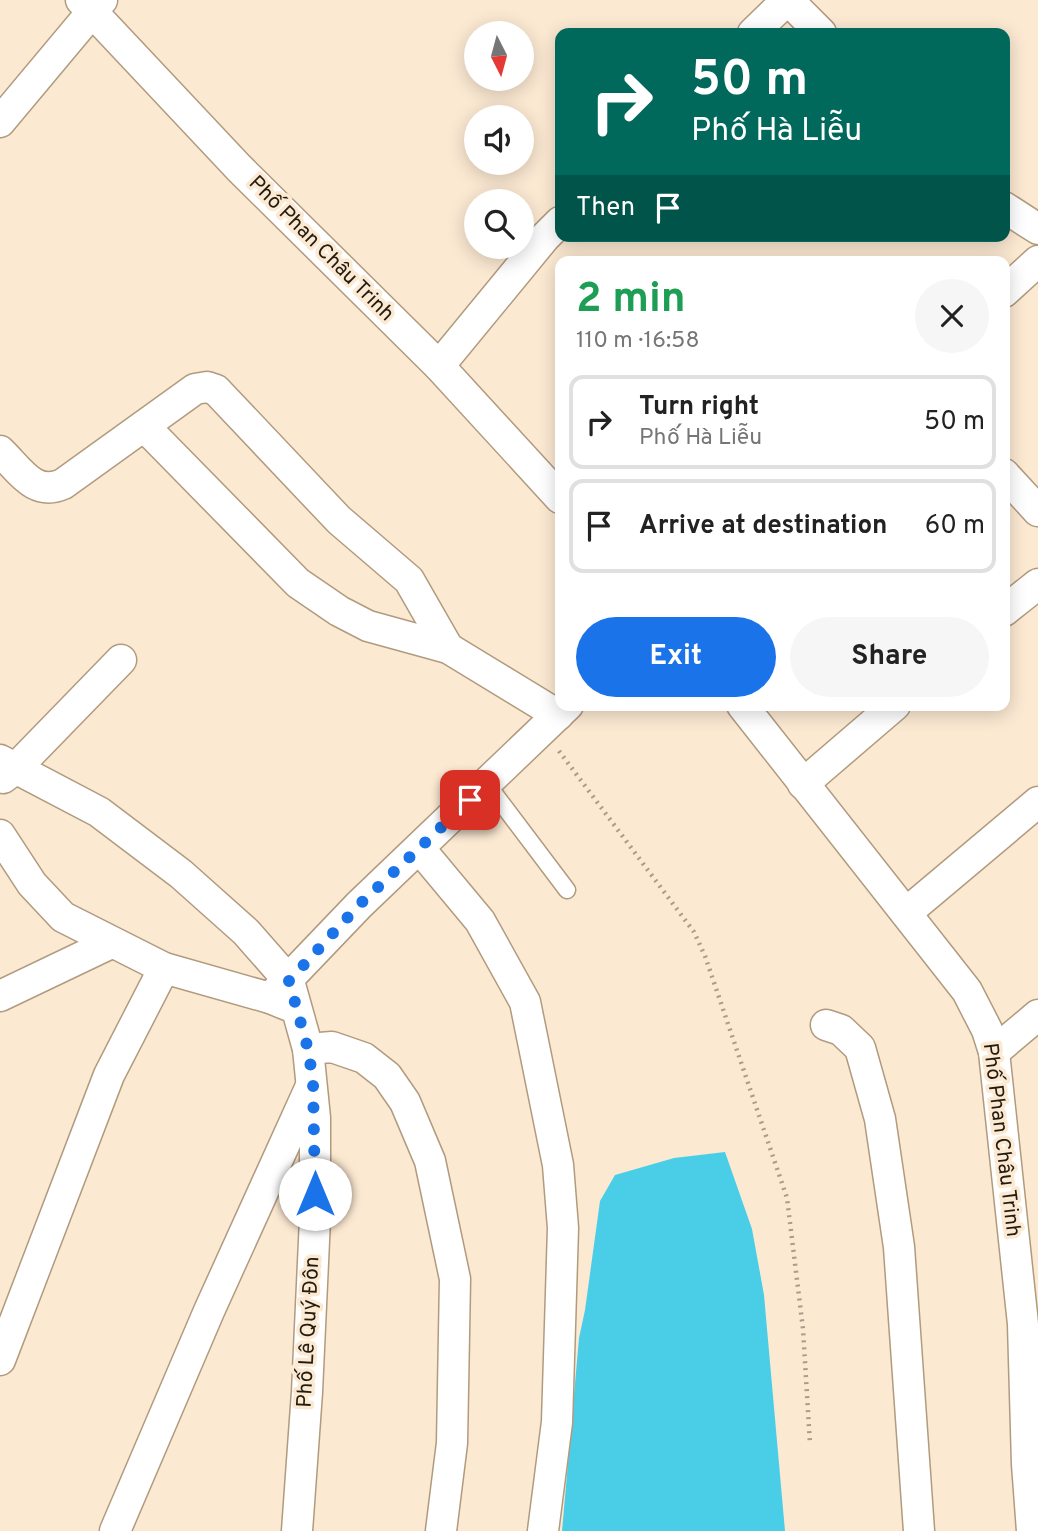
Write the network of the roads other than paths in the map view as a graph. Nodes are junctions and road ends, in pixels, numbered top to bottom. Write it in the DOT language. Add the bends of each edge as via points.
graph roads {
  1 [pos="788,0"];
  2 [pos="92,3"];
  3 [pos="758,28"];
  4 [pos="816,28"];
  5 [pos="0,122"];
  6 [pos="1010,211"];
  7 [pos="555,227"];
  8 [pos="1038,229"];
  9 [pos="1038,261"];
  10 [pos="1010,287"];
  11 [pos="439,366"];
  12 [pos="144,426"];
  13 [pos="0,451"];
  14 [pos="1010,481"];
  15 [pos="555,482"];
  16 [pos="1038,511"];
  17 [pos="1038,584"];
  18 [pos="1010,606"];
  19 [pos="448,649"];
  20 [pos="121,660"];
  21 [pos="747,711"];
  22 [pos="888,711"];
  23 [pos="556,717"];
  24 [pos="5,769"];
  25 [pos="487,784"];
  26 [pos="803,784"];
  27 [pos="1038,802"];
  28 [pos="0,835"];
  29 [pos="420,849"];
  30 [pos="567,890"];
  31 [pos="906,914"];
  32 [pos="111,943"];
  33 [pos="164,968"];
  34 [pos="0,996"];
  35 [pos="285,996"];
  36 [pos="1038,1015"];
  37 [pos="827,1025"];
  38 [pos="308,1049"];
  39 [pos="994,1052"];
  40 [pos="313,1081"];
  41 [pos="1030,1323"];
  42 [pos="0,1360"];
  43 [pos="1033,1464"];
  44 [pos="115,1531"];
  45 [pos="297,1531"];
  46 [pos="441,1531"];
  47 [pos="543,1531"];
  48 [pos="919,1531"];
  49 [pos="1032,1531"];
  1 -- 3 [label="street"];
  1 -- 4 [label="street"];
  2 -- 5 [label="street"];
  2 -- 11 [label="street, Phố Phan Châu Trinh" via="239,168"];
  6 -- 8 [label="street"];
  7 -- 11 [label="street"];
  9 -- 10 [label="street"];
  11 -- 15 [label="street, Phố Phan Châu Trinh"];
  12 -- 13 [label="street" via="51,490 38,488"];
  12 -- 19 [label="street" via="298,583 368,626"];
  12 -- 19 [label="street" via="195,389 216,390 340,520 409,580"];
  14 -- 16 [label="street"];
  17 -- 18 [label="street"];
  19 -- 23 [label="street"];
  20 -- 24 [label="street"];
  21 -- 26 [label="street, Phố Phan Châu Trinh"];
  22 -- 26 [label="street"];
  23 -- 25 [label="street"];
  24 -- 35 [label="street, Phố Lê Quý Đôn" via="99,812 181,874 246,932"];
  25 -- 29 [label="street"];
  25 -- 30 [label="lane"];
  26 -- 31 [label="street, Phố Phan Châu Trinh"];
  27 -- 31 [label="street"];
  28 -- 32 [label="street" via="32,884 63,917"];
  29 -- 35 [label="street" via="359,905"];
  29 -- 47 [label="street" via="480,920 524,1002 558,1165 563,1228 557,1422"];
  31 -- 39 [label="street, Phố Phan Châu Trinh" via="967,991"];
  32 -- 33 [label="street"];
  32 -- 34 [label="street"];
  33 -- 35 [label="street"];
  33 -- 42 [label="street" via="109,1074"];
  35 -- 38 [label="street, Phố Lê Quý Đôn"];
  36 -- 39 [label="street"];
  37 -- 48 [label="street" via="841,1030 860,1048 880,1119 899,1247"];
  38 -- 40 [label="street, Phố Lê Quý Đôn"];
  38 -- 46 [label="street" via="332,1047 364,1058 387,1076 405,1102 430,1161 455,1279 452,1443"];
  39 -- 41 [label="street, Phố Phan Châu Trinh"];
  40 -- 44 [label="street"];
  40 -- 45 [label="street, Phố Lê Quý Đôn" via="315,1219"];
  41 -- 43 [label="street, Phố Phan Châu Trinh"];
  43 -- 49 [label="street, Phố Phan Châu Trinh"];
}
